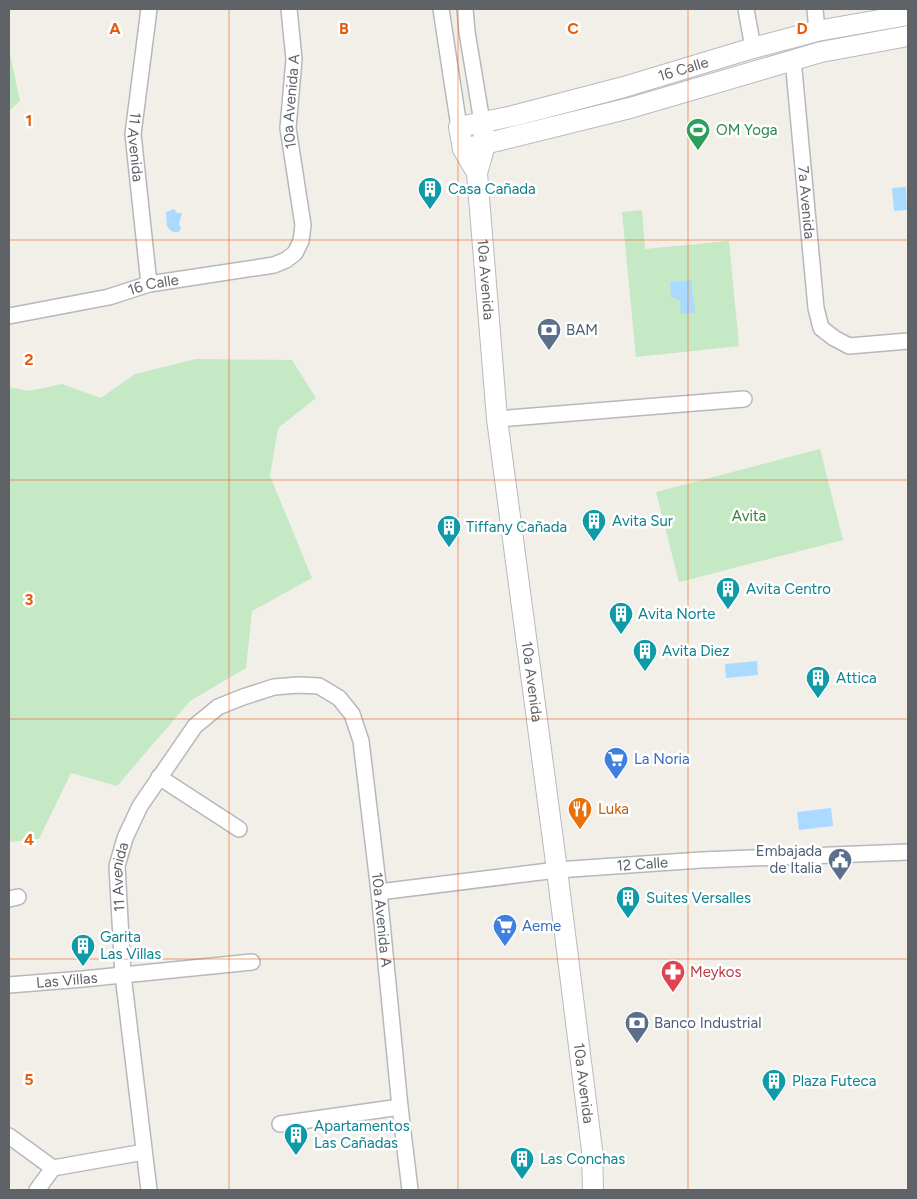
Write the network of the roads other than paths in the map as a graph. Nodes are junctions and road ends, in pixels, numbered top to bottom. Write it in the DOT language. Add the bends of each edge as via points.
graph roads {
  1 [pos="149,9"];
  2 [pos="288,9"];
  3 [pos="441,9"];
  4 [pos="465,9"];
  5 [pos="746,9"];
  6 [pos="814,9"];
  7 [pos="908,14"];
  8 [pos="817,31"];
  9 [pos="908,36"];
  10 [pos="753,48"];
  11 [pos="793,59"];
  12 [pos="482,122"];
  13 [pos="459,127"];
  14 [pos="517,136"];
  15 [pos="485,145"];
  16 [pos="463,149"];
  17 [pos="477,173"];
  18 [pos="479,200"];
  19 [pos="295,253"];
  20 [pos="150,284"];
  21 [pos="9,316"];
  22 [pos="908,342"];
  23 [pos="744,399"];
  24 [pos="497,419"];
  25 [pos="298,685"];
  26 [pos="159,777"];
  27 [pos="239,829"];
  28 [pos="908,852"];
  29 [pos="557,870"];
  30 [pos="379,892"];
  31 [pos="252,962"];
  32 [pos="123,975"];
  33 [pos="9,985"];
  34 [pos="400,1107"];
  35 [pos="280,1124"];
  36 [pos="9,1136"];
  37 [pos="144,1152"];
  38 [pos="53,1168"];
  39 [pos="36,1190"];
  40 [pos="148,1190"];
  41 [pos="410,1190"];
  42 [pos="593,1190"];
  1 -- 20 [label="street, 11 Avenida" via="133,134"];
  2 -- 19 [label="street, 10a Avenida A" via="294,59 288,128 302,224 301,241"];
  3 -- 13 [label="street, 10a Avenida"];
  4 -- 12 [label="street, 10a Avenida"];
  5 -- 10 [label="street"];
  6 -- 8 [label="street"];
  7 -- 8 [label="street, 16 Calle"];
  8 -- 10 [label="street, 16 Calle"];
  9 -- 11 [label="street, 16 Calle"];
  10 -- 12 [label="street, 16 Calle" via="624,87"];
  11 -- 14 [label="street, 16 Calle" via="630,108"];
  11 -- 22 [label="street, 7a Avenida" via="816,308 821,328 850,346"];
  12 -- 13 [label="street, 16 Calle"];
  12 -- 15 [label="street, 10a Avenida"];
  13 -- 16 [label="street, 10a Avenida"];
  14 -- 15 [label="street, 16 Calle"];
  14 -- 18 [label="street" via="491,158"];
  15 -- 16 [label="street, 16 Calle"];
  15 -- 17 [label="street, 10a Avenida"];
  16 -- 17 [label="street, 10a Avenida"];
  17 -- 18 [label="street, 10a Avenida"];
  18 -- 24 [label="street, 10a Avenida"];
  19 -- 20 [label="street, 16 Calle" via="274,265"];
  20 -- 21 [label="street, 16 Calle" via="108,297"];
  23 -- 24 [label="street"];
  24 -- 29 [label="street, 10a Avenida"];
  25 -- 26 [label="street, 11 Avenida" via="274,687 218,706 195,726"];
  25 -- 30 [label="street, 10a Avenida A" via="319,686 339,698 352,714 361,742"];
  26 -- 27 [label="street"];
  26 -- 32 [label="street, 11 Avenida" via="140,806 125,838 117,866"];
  28 -- 29 [label="street, 12 Calle" via="701,860"];
  29 -- 30 [label="street, 12 Calle"];
  29 -- 42 [label="street, 10a Avenida" via="592,1150"];
  30 -- 34 [label="street, 10a Avenida A"];
  31 -- 32 [label="street, Las Villas"];
  32 -- 33 [label="street, Las Villas"];
  32 -- 37 [label="street, 11 Avenida"];
  34 -- 35 [label="street"];
  34 -- 41 [label="street, 10a Avenida A"];
  36 -- 38 [label="street"];
  37 -- 38 [label="street"];
  37 -- 40 [label="street, 11 Avenida"];
  38 -- 39 [label="street"];
}
